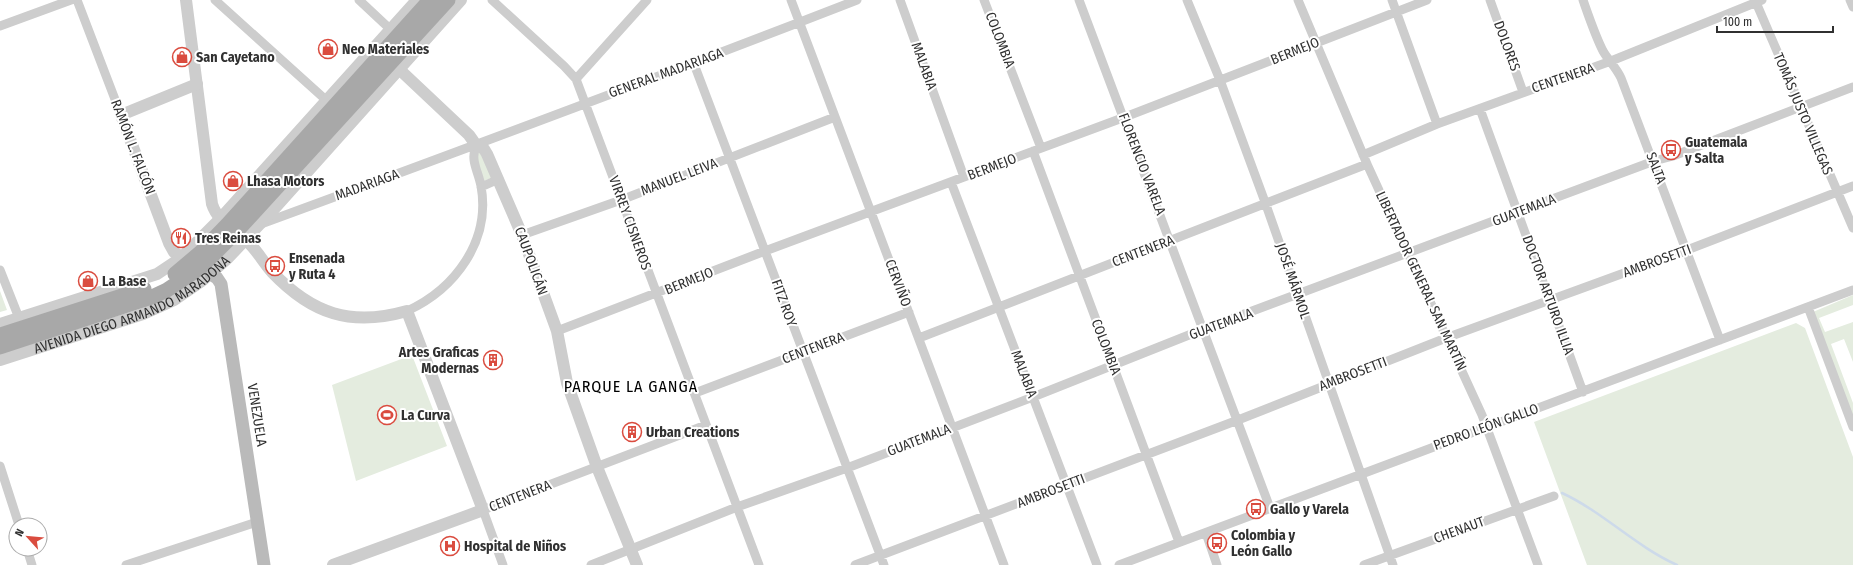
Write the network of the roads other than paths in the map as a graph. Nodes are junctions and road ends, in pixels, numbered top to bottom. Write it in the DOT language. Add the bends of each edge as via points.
graph roads {
  1 [pos="71,0"];
  2 [pos="76,0"];
  3 [pos="186,0"];
  4 [pos="215,0"];
  5 [pos="360,0"];
  6 [pos="417,0"];
  7 [pos="430,0"];
  8 [pos="448,0"];
  9 [pos="461,0"];
  10 [pos="492,0"];
  11 [pos="647,0"];
  12 [pos="791,0"];
  13 [pos="857,0"];
  14 [pos="900,0"];
  15 [pos="984,0"];
  16 [pos="1079,0"];
  17 [pos="1187,0"];
  18 [pos="1298,0"];
  19 [pos="1392,0"];
  20 [pos="1427,0"];
  21 [pos="1490,0"];
  22 [pos="1583,0"];
  23 [pos="1850,0"];
  24 [pos="1758,1"];
  25 [pos="1853,7"];
  26 [pos="1396,12"];
  27 [pos="800,22"];
  28 [pos="0,26"];
  29 [pos="393,34"];
  30 [pos="1315,42"];
  31 [pos="1611,61"];
  32 [pos="398,63"];
  33 [pos="694,64"];
  34 [pos="576,79"];
  35 [pos="1220,80"];
  36 [pos="197,84"];
  37 [pos="1853,87"];
  38 [pos="1523,92"];
  39 [pos="326,100"];
  40 [pos="586,103"];
  41 [pos="1800,107"];
  42 [pos="1480,109"];
  43 [pos="120,115"];
  44 [pos="835,117"];
  45 [pos="1125,117"];
  46 [pos="1437,124"];
  47 [pos="476,145"];
  48 [pos="1037,150"];
  49 [pos="730,158"];
  50 [pos="1365,159"];
  51 [pos="1654,161"];
  52 [pos="964,177"];
  53 [pos="499,179"];
  54 [pos="950,182"];
  55 [pos="481,186"];
  56 [pos="1853,186"];
  57 [pos="1836,193"];
  58 [pos="621,200"];
  59 [pos="1266,202"];
  60 [pos="1518,212"];
  61 [pos="871,213"];
  62 [pos="258,226"];
  63 [pos="1853,228"];
  64 [pos="232,229"];
  65 [pos="522,235"];
  66 [pos="1171,240"];
  67 [pos="1687,250"];
  68 [pos="765,251"];
  69 [pos="1407,254"];
  70 [pos="195,266"];
  71 [pos="0,270"];
  72 [pos="1079,275"];
  73 [pos="1853,290"];
  74 [pos="656,294"];
  75 [pos="1298,295"];
  76 [pos="1550,301"];
  77 [pos="1808,307"];
  78 [pos="999,308"];
  79 [pos="407,311"];
  80 [pos="909,312"];
  81 [pos="19,318"];
  82 [pos="0,324"];
  83 [pos="1204,330"];
  84 [pos="557,331"];
  85 [pos="0,335"];
  86 [pos="920,338"];
  87 [pos="1446,338"];
  88 [pos="1720,340"];
  89 [pos="0,347"];
  90 [pos="802,352"];
  91 [pos="0,360"];
  92 [pos="1114,365"];
  93 [pos="1329,383"];
  94 [pos="1583,392"];
  95 [pos="695,393"];
  96 [pos="1033,397"];
  97 [pos="1238,420"];
  98 [pos="706,425"];
  99 [pos="1487,427"];
  100 [pos="1853,427"];
  101 [pos="953,428"];
  102 [pos="1147,454"];
  103 [pos="0,466"];
  104 [pos="597,467"];
  105 [pos="847,468"];
  106 [pos="1361,474"];
  107 [pos="1067,485"];
  108 [pos="1554,496"];
  109 [pos="737,507"];
  110 [pos="1270,508"];
  111 [pos="482,510"];
  112 [pos="1517,510"];
  113 [pos="985,516"];
  114 [pos="16,517"];
  115 [pos="257,522"];
  116 [pos="1206,533"];
  117 [pos="1179,542"];
  118 [pos="630,549"];
  119 [pos="1389,555"];
  120 [pos="880,556"];
  121 [pos="126,565"];
  122 [pos="264,565"];
  123 [pos="333,565"];
  124 [pos="503,565"];
  125 [pos="591,565"];
  126 [pos="637,565"];
  127 [pos="759,565"];
  128 [pos="855,565"];
  129 [pos="884,565"];
  130 [pos="1004,565"];
  131 [pos="1097,565"];
  132 [pos="1119,565"];
  133 [pos="1217,565"];
  134 [pos="1364,565"];
  135 [pos="1393,565"];
  136 [pos="1538,565"];
  1 -- 28 [label="street"];
  2 -- 43 [label="street, RAMÓN L. FALCÓN"];
  3 -- 36 [label="street"];
  4 -- 39 [label="street"];
  5 -- 29 [label="street"];
  6 -- 29 [label="street, AVENIDA DIEGO ARMANDO MARADONA"];
  7 -- 29 [label="main road, AVENIDA DIEGO ARMANDO MARADONA"];
  8 -- 32 [label="main road, AVENIDA DIEGO ARMANDO MARADONA"];
  9 -- 32 [label="street, AVENIDA DIEGO ARMANDO MARADONA"];
  10 -- 34 [label="street, VIRREY CISNEROS"];
  11 -- 34 [label="street"];
  12 -- 27 [label="street, CERVIÑO"];
  13 -- 27 [label="street, GENERAL MADARIAGA"];
  14 -- 52 [label="street, MALABIA"];
  15 -- 48 [label="street, COLOMBIA"];
  16 -- 45 [label="street, FLORENCIO VARELA"];
  17 -- 35 [label="street, JOSÉ MÁRMOL"];
  18 -- 30 [label="street, LIBERTADOR GENERAL SAN MARTÍN"];
  19 -- 26 [label="street"];
  20 -- 26 [label="street, BERMEJO"];
  21 -- 38 [label="street, DOLORES"];
  22 -- 31 [label="street, SALTA" via="1599,43"];
  23 -- 25 [label="street"];
  24 -- 31 [label="street, CENTENERA"];
  24 -- 41 [label="street, TOMÁS JUSTO VILLEGAS"];
  26 -- 30 [label="street, BERMEJO"];
  26 -- 46 [label="street"];
  27 -- 33 [label="street, GENERAL MADARIAGA"];
  27 -- 44 [label="street, CERVIÑO"];
  29 -- 32 [label="street"];
  29 -- 39 [label="street, AVENIDA DIEGO ARMANDO MARADONA"];
  29 -- 64 [label="main road, AVENIDA DIEGO ARMANDO MARADONA"];
  30 -- 35 [label="street, BERMEJO"];
  30 -- 50 [label="street, LIBERTADOR GENERAL SAN MARTÍN"];
  31 -- 38 [label="street, CENTENERA"];
  31 -- 51 [label="street, SALTA" via="1621,78"];
  32 -- 47 [label="street, CAUPOLICÁN"];
  32 -- 62 [label="street, AVENIDA DIEGO ARMANDO MARADONA"];
  32 -- 64 [label="main road, AVENIDA DIEGO ARMANDO MARADONA"];
  33 -- 40 [label="street, GENERAL MADARIAGA"];
  33 -- 49 [label="street, FITZ ROY"];
  34 -- 40 [label="street, VIRREY CISNEROS"];
  35 -- 45 [label="street, BERMEJO"];
  35 -- 59 [label="street, JOSÉ MÁRMOL"];
  36 -- 43 [label="street"];
  36 -- 64 [label="street" via="212,204 215,214"];
  37 -- 41 [label="street, GUATEMALA"];
  38 -- 42 [label="street, CENTENERA"];
  39 -- 64 [label="street, AVENIDA DIEGO ARMANDO MARADONA"];
  40 -- 47 [label="street, GENERAL MADARIAGA"];
  40 -- 58 [label="street, VIRREY CISNEROS"];
  41 -- 51 [label="street, GUATEMALA" via="1674,156"];
  41 -- 57 [label="street, TOMÁS JUSTO VILLEGAS"];
  42 -- 46 [label="street, CENTENERA"];
  42 -- 60 [label="street, DOCTOR ARTURO ILLIA"];
  43 -- 70 [label="street, RAMÓN L. FALCÓN" via="169,243 174,252"];
  44 -- 49 [label="street, MANUEL LEIVA"];
  44 -- 61 [label="street, CERVIÑO"];
  45 -- 48 [label="street, BERMEJO"];
  45 -- 66 [label="street, FLORENCIO VARELA"];
  46 -- 50 [label="street, CENTENERA"];
  47 -- 53 [label="street, CAUPOLICÁN" via="488,154"];
  47 -- 55 [label="street" via="472,154"];
  47 -- 62 [label="street, MADARIAGA"];
  48 -- 52 [label="street, BERMEJO"];
  48 -- 72 [label="street, COLOMBIA"];
  49 -- 58 [label="street, MANUEL LEIVA"];
  49 -- 68 [label="street, FITZ ROY"];
  50 -- 59 [label="street, CENTENERA"];
  50 -- 69 [label="street, LIBERTADOR GENERAL SAN MARTÍN"];
  51 -- 60 [label="street, GUATEMALA"];
  51 -- 67 [label="street, SALTA"];
  52 -- 54 [label="street, BERMEJO"];
  53 -- 55 [label="street"];
  53 -- 65 [label="street, CAUPOLICÁN"];
  54 -- 61 [label="street, BERMEJO"];
  54 -- 78 [label="street, MALABIA"];
  55 -- 79 [label="street" via="481,222 474,246 465,264 435,295"];
  56 -- 57 [label="street, AMBROSETTI"];
  57 -- 63 [label="street, TOMÁS JUSTO VILLEGAS"];
  57 -- 67 [label="street, AMBROSETTI"];
  58 -- 65 [label="street, MANUEL LEIVA"];
  58 -- 74 [label="street, VIRREY CISNEROS"];
  59 -- 66 [label="street, CENTENERA"];
  59 -- 75 [label="street, JOSÉ MÁRMOL"];
  60 -- 69 [label="street, GUATEMALA"];
  60 -- 76 [label="street, DOCTOR ARTURO ILLIA"];
  61 -- 68 [label="street, BERMEJO"];
  61 -- 80 [label="street, CERVIÑO"];
  62 -- 64 [label="street, AVENIDA DIEGO ARMANDO MARADONA"];
  64 -- 70 [label="main road, AVENIDA DIEGO ARMANDO MARADONA"];
  64 -- 70 [label="street, AVENIDA DIEGO ARMANDO MARADONA"];
  64 -- 79 [label="street" via="279,279 308,302 324,310 364,318 382,318"];
  65 -- 84 [label="street, CAUPOLICÁN"];
  66 -- 72 [label="street, CENTENERA"];
  66 -- 83 [label="street, FLORENCIO VARELA"];
  67 -- 76 [label="street, AMBROSETTI"];
  67 -- 88 [label="street, SALTA"];
  68 -- 74 [label="street, BERMEJO"];
  68 -- 90 [label="street, FITZ ROY"];
  69 -- 75 [label="street, GUATEMALA"];
  69 -- 87 [label="street, LIBERTADOR GENERAL SAN MARTÍN"];
  70 -- 81 [label="street, AVENIDA DIEGO ARMANDO MARADONA" via="157,274"];
  70 -- 85 [label="main road, AVENIDA DIEGO ARMANDO MARADONA" via="159,283"];
  70 -- 89 [label="main road, AVENIDA DIEGO ARMANDO MARADONA" via="167,290 152,297"];
  70 -- 91 [label="street, AVENIDA DIEGO ARMANDO MARADONA" via="180,296 143,314"];
  70 -- 115 [label="main road, VENEZUELA" via="217,278 222,284"];
  71 -- 81 [label="street"];
  72 -- 78 [label="street, CENTENERA"];
  72 -- 92 [label="street, COLOMBIA"];
  73 -- 77 [label="street, PEDRO LEÓN GALLO"];
  74 -- 84 [label="street, BERMEJO"];
  74 -- 95 [label="street, VIRREY CISNEROS"];
  75 -- 83 [label="street, GUATEMALA"];
  75 -- 93 [label="street, JOSÉ MÁRMOL"];
  76 -- 87 [label="street, AMBROSETTI"];
  76 -- 94 [label="street, DOCTOR ARTURO ILLIA"];
  77 -- 88 [label="street, PEDRO LEÓN GALLO"];
  77 -- 100 [label="street"];
  78 -- 86 [label="street, CENTENERA"];
  78 -- 96 [label="street, MALABIA"];
  79 -- 111 [label="street"];
  80 -- 86 [label="street, CERVIÑO"];
  80 -- 90 [label="street, CENTENERA"];
  81 -- 82 [label="street, AVENIDA DIEGO ARMANDO MARADONA"];
  83 -- 92 [label="street, GUATEMALA"];
  83 -- 97 [label="street, FLORENCIO VARELA"];
  84 -- 104 [label="street, CAUPOLICÁN" via="567,383"];
  86 -- 101 [label="street, CERVIÑO"];
  87 -- 93 [label="street, AMBROSETTI"];
  87 -- 99 [label="street, LIBERTADOR GENERAL SAN MARTÍN"];
  88 -- 94 [label="street, PEDRO LEÓN GALLO"];
  90 -- 95 [label="street, CENTENERA"];
  90 -- 105 [label="street, FITZ ROY"];
  92 -- 96 [label="street, GUATEMALA"];
  92 -- 102 [label="street, COLOMBIA"];
  93 -- 97 [label="street, AMBROSETTI"];
  93 -- 106 [label="street, JOSÉ MÁRMOL"];
  94 -- 99 [label="street, PEDRO LEÓN GALLO"];
  95 -- 98 [label="street, VIRREY CISNEROS"];
  96 -- 101 [label="street, GUATEMALA"];
  96 -- 107 [label="street, MALABIA"];
  97 -- 102 [label="street, AMBROSETTI"];
  97 -- 110 [label="street, FLORENCIO VARELA"];
  98 -- 104 [label="street, CENTENERA"];
  98 -- 109 [label="street, VIRREY CISNEROS"];
  99 -- 106 [label="street, PEDRO LEÓN GALLO"];
  99 -- 112 [label="street, LIBERTADOR GENERAL SAN MARTÍN"];
  101 -- 105 [label="street, GUATEMALA"];
  101 -- 113 [label="street, CERVIÑO"];
  102 -- 107 [label="street, AMBROSETTI"];
  102 -- 117 [label="street, COLOMBIA"];
  103 -- 114 [label="street"];
  104 -- 111 [label="street, CENTENERA"];
  104 -- 118 [label="street, CAUPOLICÁN"];
  105 -- 109 [label="street, GUATEMALA"];
  105 -- 120 [label="street, FITZ ROY"];
  106 -- 110 [label="street, PEDRO LEÓN GALLO"];
  106 -- 119 [label="street, JOSÉ MÁRMOL"];
  107 -- 113 [label="street, AMBROSETTI"];
  107 -- 131 [label="street, MALABIA"];
  108 -- 112 [label="street, CHENAUT"];
  109 -- 118 [label="street, GUATEMALA"];
  109 -- 127 [label="street, VIRREY CISNEROS"];
  110 -- 116 [label="street, PEDRO LEÓN GALLO"];
  111 -- 123 [label="street, CENTENERA"];
  111 -- 124 [label="street"];
  112 -- 119 [label="street, CHENAUT"];
  112 -- 136 [label="street, LIBERTADOR GENERAL SAN MARTÍN"];
  113 -- 120 [label="street, AMBROSETTI"];
  113 -- 130 [label="street, CERVIÑO"];
  115 -- 121 [label="street"];
  115 -- 122 [label="main road, VENEZUELA"];
  116 -- 117 [label="street, PEDRO LEÓN GALLO"];
  116 -- 133 [label="street"];
  117 -- 132 [label="street, PEDRO LEÓN GALLO"];
  118 -- 125 [label="street, GUATEMALA"];
  118 -- 126 [label="street, CAUPOLICÁN"];
  119 -- 134 [label="street, CHENAUT"];
  119 -- 135 [label="street, JOSÉ MÁRMOL"];
  120 -- 128 [label="street, AMBROSETTI"];
  120 -- 129 [label="street, FITZ ROY"];
}
